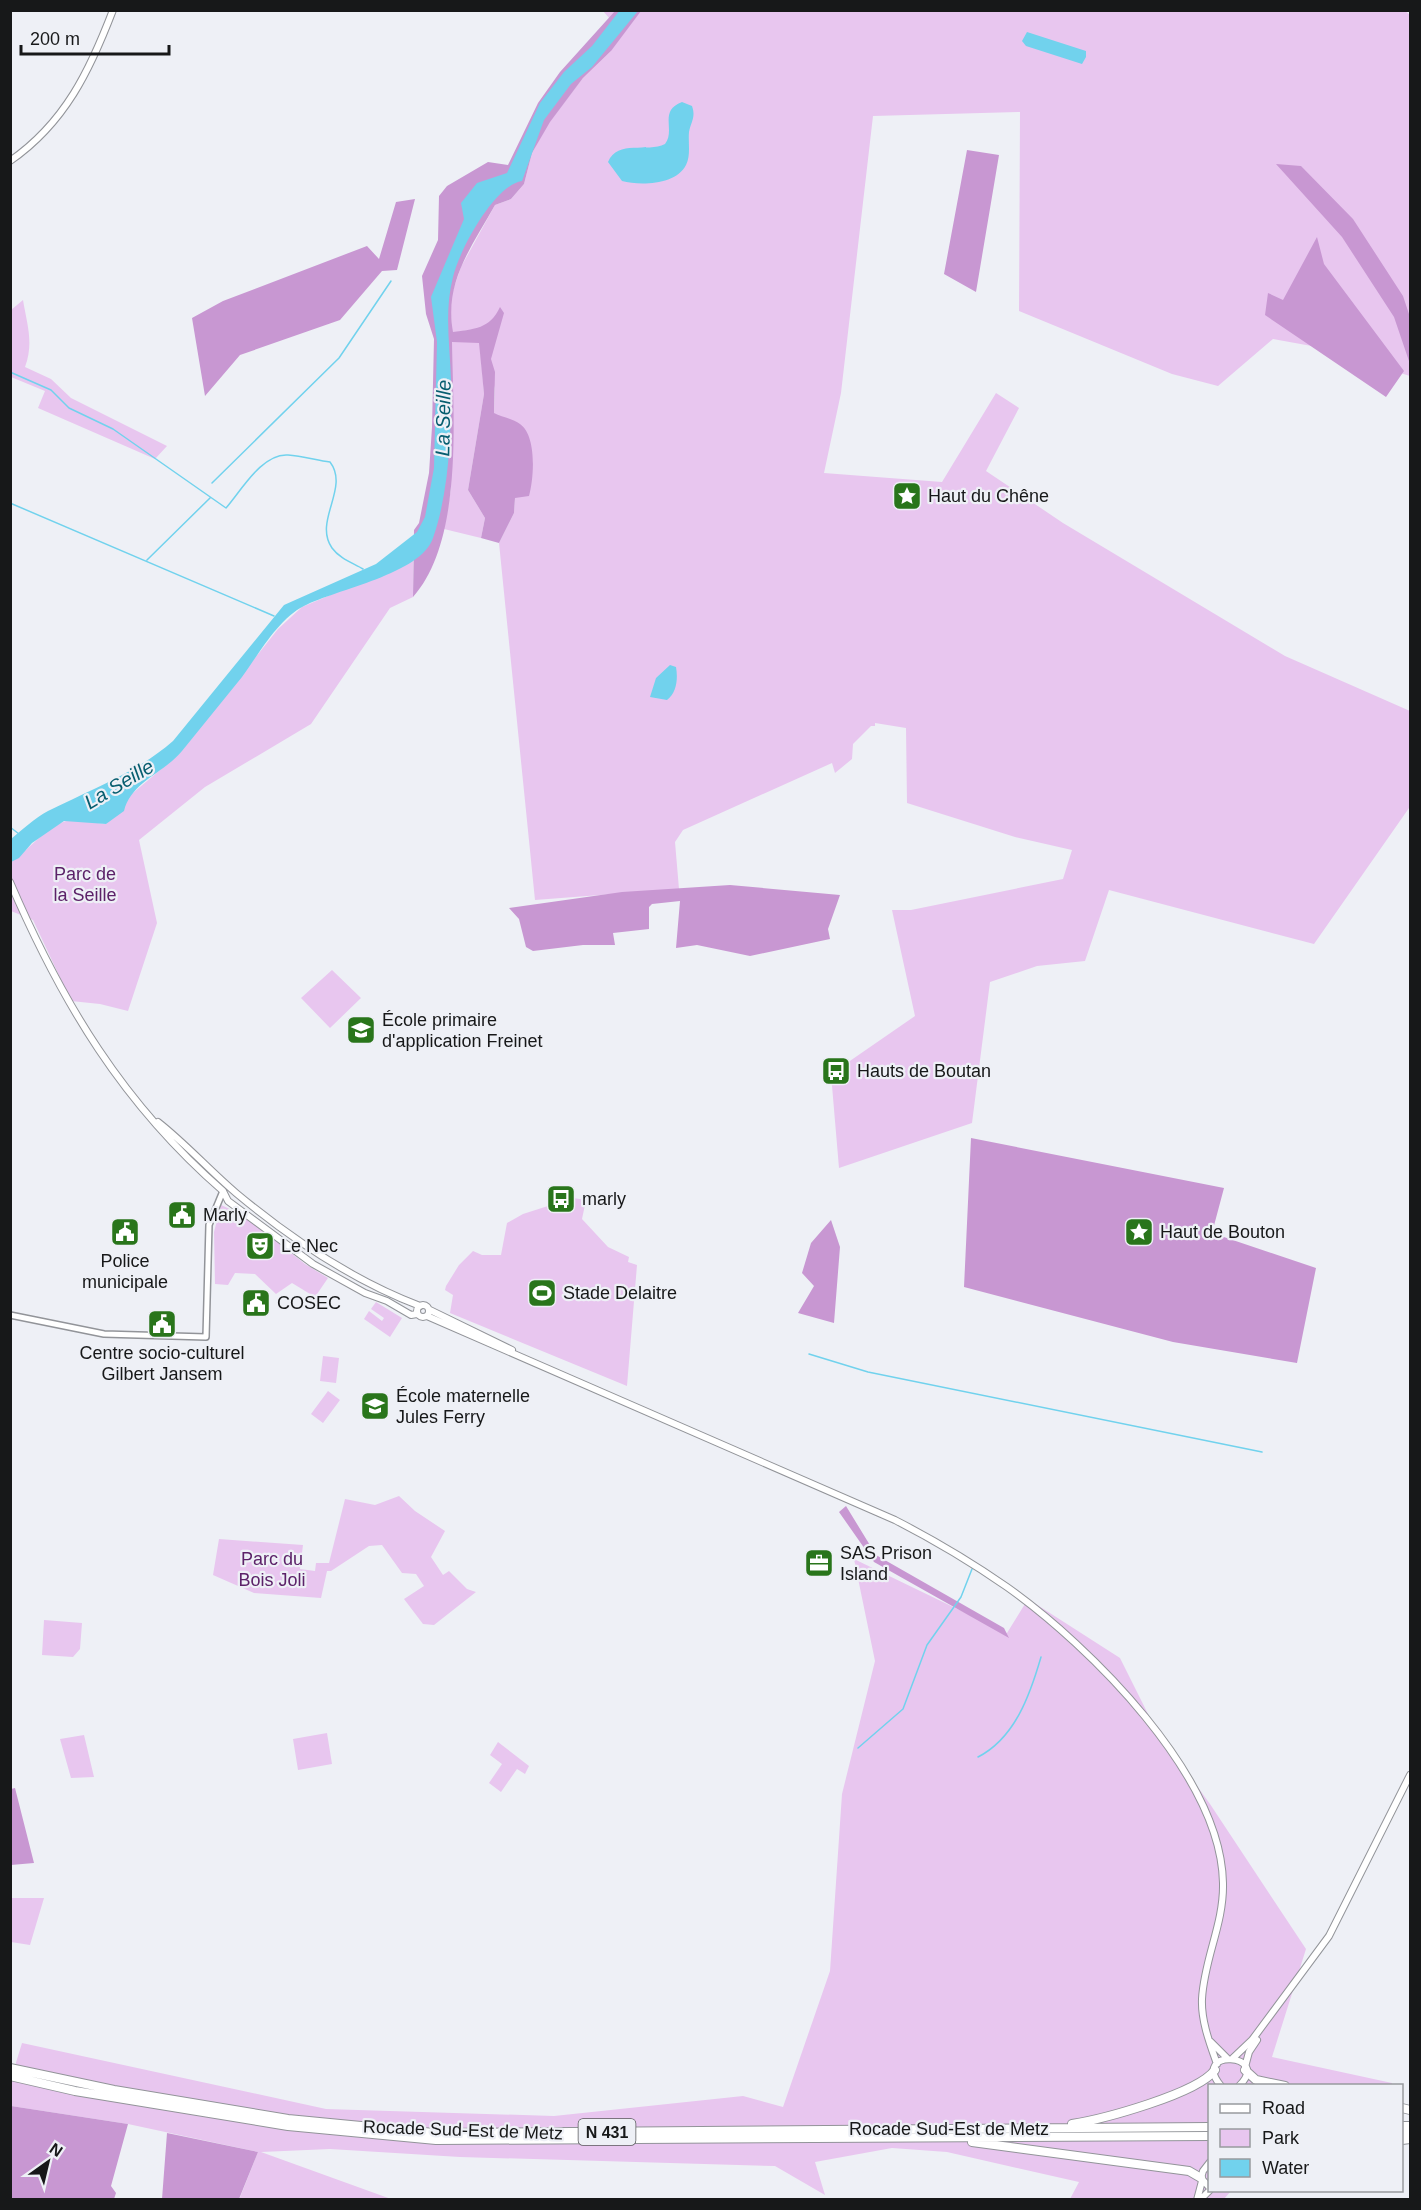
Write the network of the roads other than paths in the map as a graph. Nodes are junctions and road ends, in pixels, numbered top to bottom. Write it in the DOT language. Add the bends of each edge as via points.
graph roads {
  1 [pos="112,10"];
  2 [pos="10,161"];
  3 [pos="10,882"];
  4 [pos="225,1188"];
  5 [pos="420,1306"];
  6 [pos="428,1313"];
  7 [pos="417,1314"];
  8 [pos="10,1315"];
  9 [pos="1410,1775"];
  10 [pos="1282,2001"];
  11 [pos="1210,2041"];
  12 [pos="1230,2058"];
  13 [pos="1216,2067"];
  14 [pos="10,2068"];
  15 [pos="1245,2069"];
  16 [pos="10,2076"];
  17 [pos="1220,2084"];
  18 [pos="1240,2084"];
  19 [pos="1279,2084"];
  20 [pos="1208,2127"];
  21 [pos="1048,2129"];
  22 [pos="1208,2136"];
  23 [pos="926,2138"];
  24 [pos="1208,2166"];
  25 [pos="1202,2179"];
  26 [pos="1208,2186"];
  27 [pos="1198,2199"];
  1 -- 2 [label="main road" via="76,93 50,127"];
  3 -- 4 [label="main road" via="45,962 111,1069 165,1134"];
  4 -- 5 [label="main road" via="326,1257"];
  4 -- 7 [label="main road" via="228,1201 313,1264 365,1293 387,1300 411,1315"];
  4 -- 8 [label="street" via="209,1225 206,1337 114,1335"];
  5 -- 6 [label="main road" via="426,1305"];
  5 -- 7 [label="main road"];
  6 -- 7 [label="main road" via="421,1317"];
  6 -- 11 [label="main road" via="915,1530 1009,1589 1086,1654 1162,1741 1198,1794 1212,1824 1223,1883 1220,1920 1202,1999"];
  9 -- 10 [label="main road" via="1337,1922"];
  10 -- 12 [label="main road" via="1252,2040"];
  10 -- 15 [label="main road" via="1249,2052"];
  11 -- 12 [label="main road"];
  11 -- 13 [label="main road"];
  12 -- 13 [label="main road"];
  12 -- 15 [label="main road"];
  13 -- 17 [label="main road"];
  13 -- 21 [label="highway" via="1200,2083 1124,2113"];
  14 -- 21 [label="highway, Rocade Sud-Est de Metz / N 431" via="86,2085 288,2119 434,2133"];
  15 -- 18 [label="main road"];
  15 -- 19 [label="highway" via="1256,2080"];
  16 -- 23 [label="highway, Rocade Sud-Est de Metz / N 431" via="69,2090 288,2126 382,2136 496,2141"];
  20 -- 21 [label="highway, Rocade Sud-Est de Metz / N 431"];
  22 -- 23 [label="highway, Rocade Sud-Est de Metz / N 431"];
  23 -- 25 [label="highway" via="1189,2171"];
  24 -- 25 [label="main road"];
  25 -- 26 [label="main road"];
  25 -- 27 [label="main road"];
}
